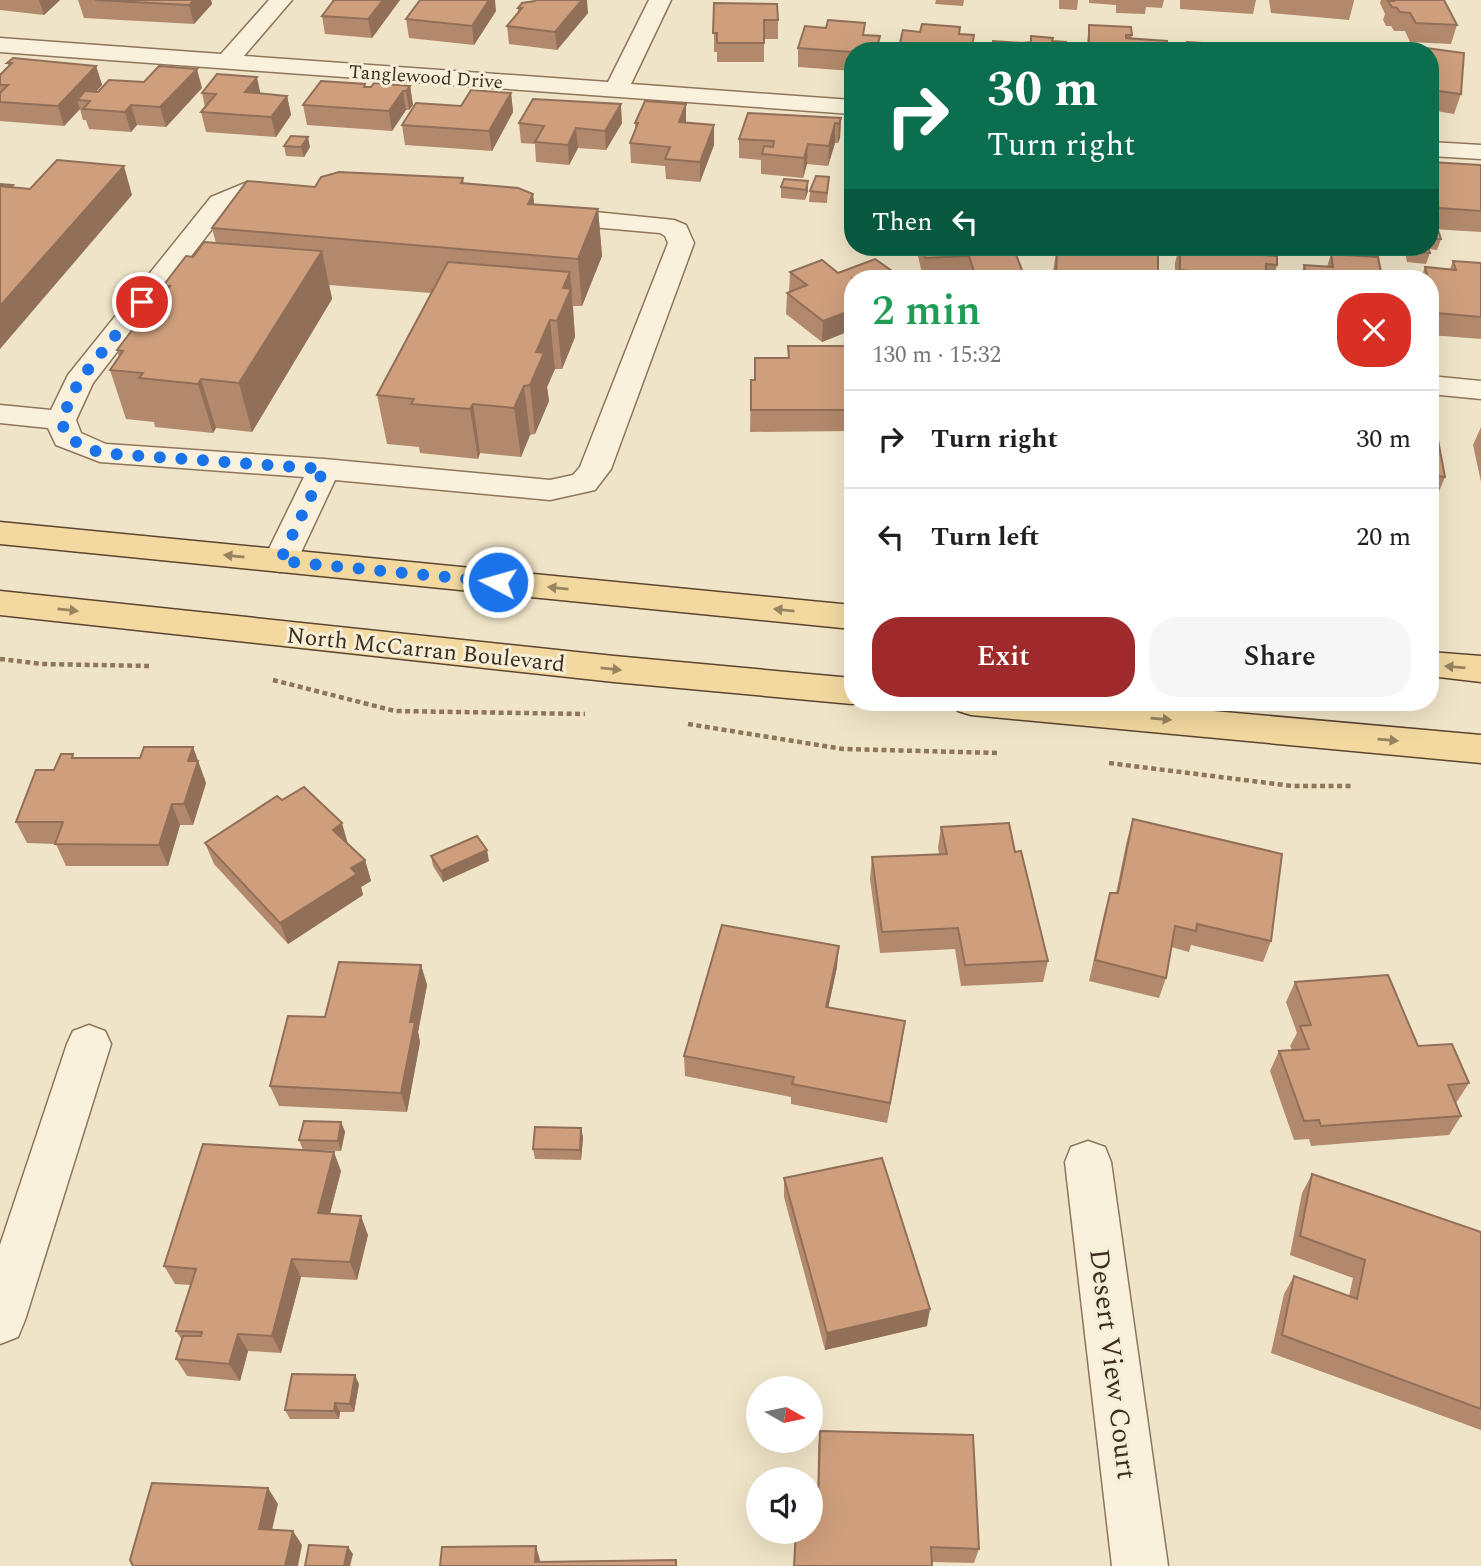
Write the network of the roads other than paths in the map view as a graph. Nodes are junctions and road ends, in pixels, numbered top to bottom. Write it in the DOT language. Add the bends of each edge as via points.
graph roads {
  1 [pos="281,0"];
  2 [pos="660,0"];
  3 [pos="0,45"];
  4 [pos="226,62"];
  5 [pos="617,90"];
  6 [pos="844,106"];
  7 [pos="1439,150"];
  8 [pos="1481,152"];
  9 [pos="311,194"];
  10 [pos="515,212"];
  11 [pos="1439,386"];
  12 [pos="1481,390"];
  13 [pos="0,414"];
  14 [pos="61,420"];
  15 [pos="324,469"];
  16 [pos="0,533"];
  17 [pos="280,561"];
  18 [pos="0,603"];
  19 [pos="844,616"];
  20 [pos="1439,665"];
  21 [pos="1481,669"];
  22 [pos="844,690"];
  23 [pos="1069,711"];
  24 [pos="1481,749"];
  25 [pos="89,1044"];
  26 [pos="1088,1162"];
  27 [pos="0,1320"];
  28 [pos="1140,1566"];
  1 -- 4 [label="street"];
  2 -- 5 [label="street"];
  3 -- 4 [label="street, Tanglewood Drive"];
  4 -- 5 [label="street, Tanglewood Drive"];
  5 -- 6 [label="street, Tanglewood Drive"];
  7 -- 8 [label="street"];
  9 -- 14 [label="street" via="245,191 220,202 79,381"];
  10 -- 15 [label="street" via="665,226 677,231 681,243 596,469 584,483 550,490"];
  11 -- 12 [label="street"];
  13 -- 14 [label="street"];
  14 -- 15 [label="street" via="67,438 100,453"];
  15 -- 17 [label="street"];
  17 -- 16 [label="main road, one-way"];
  19 -- 17 [label="main road, one-way"];
  18 -- 22 [label="main road, North McCarran Boulevard, one-way"];
  21 -- 20 [label="main road, one-way"];
  23 -- 24 [label="main road, one-way"];
  25 -- 27 [label="street"];
  26 -- 28 [label="street, Desert View Court"];
}
